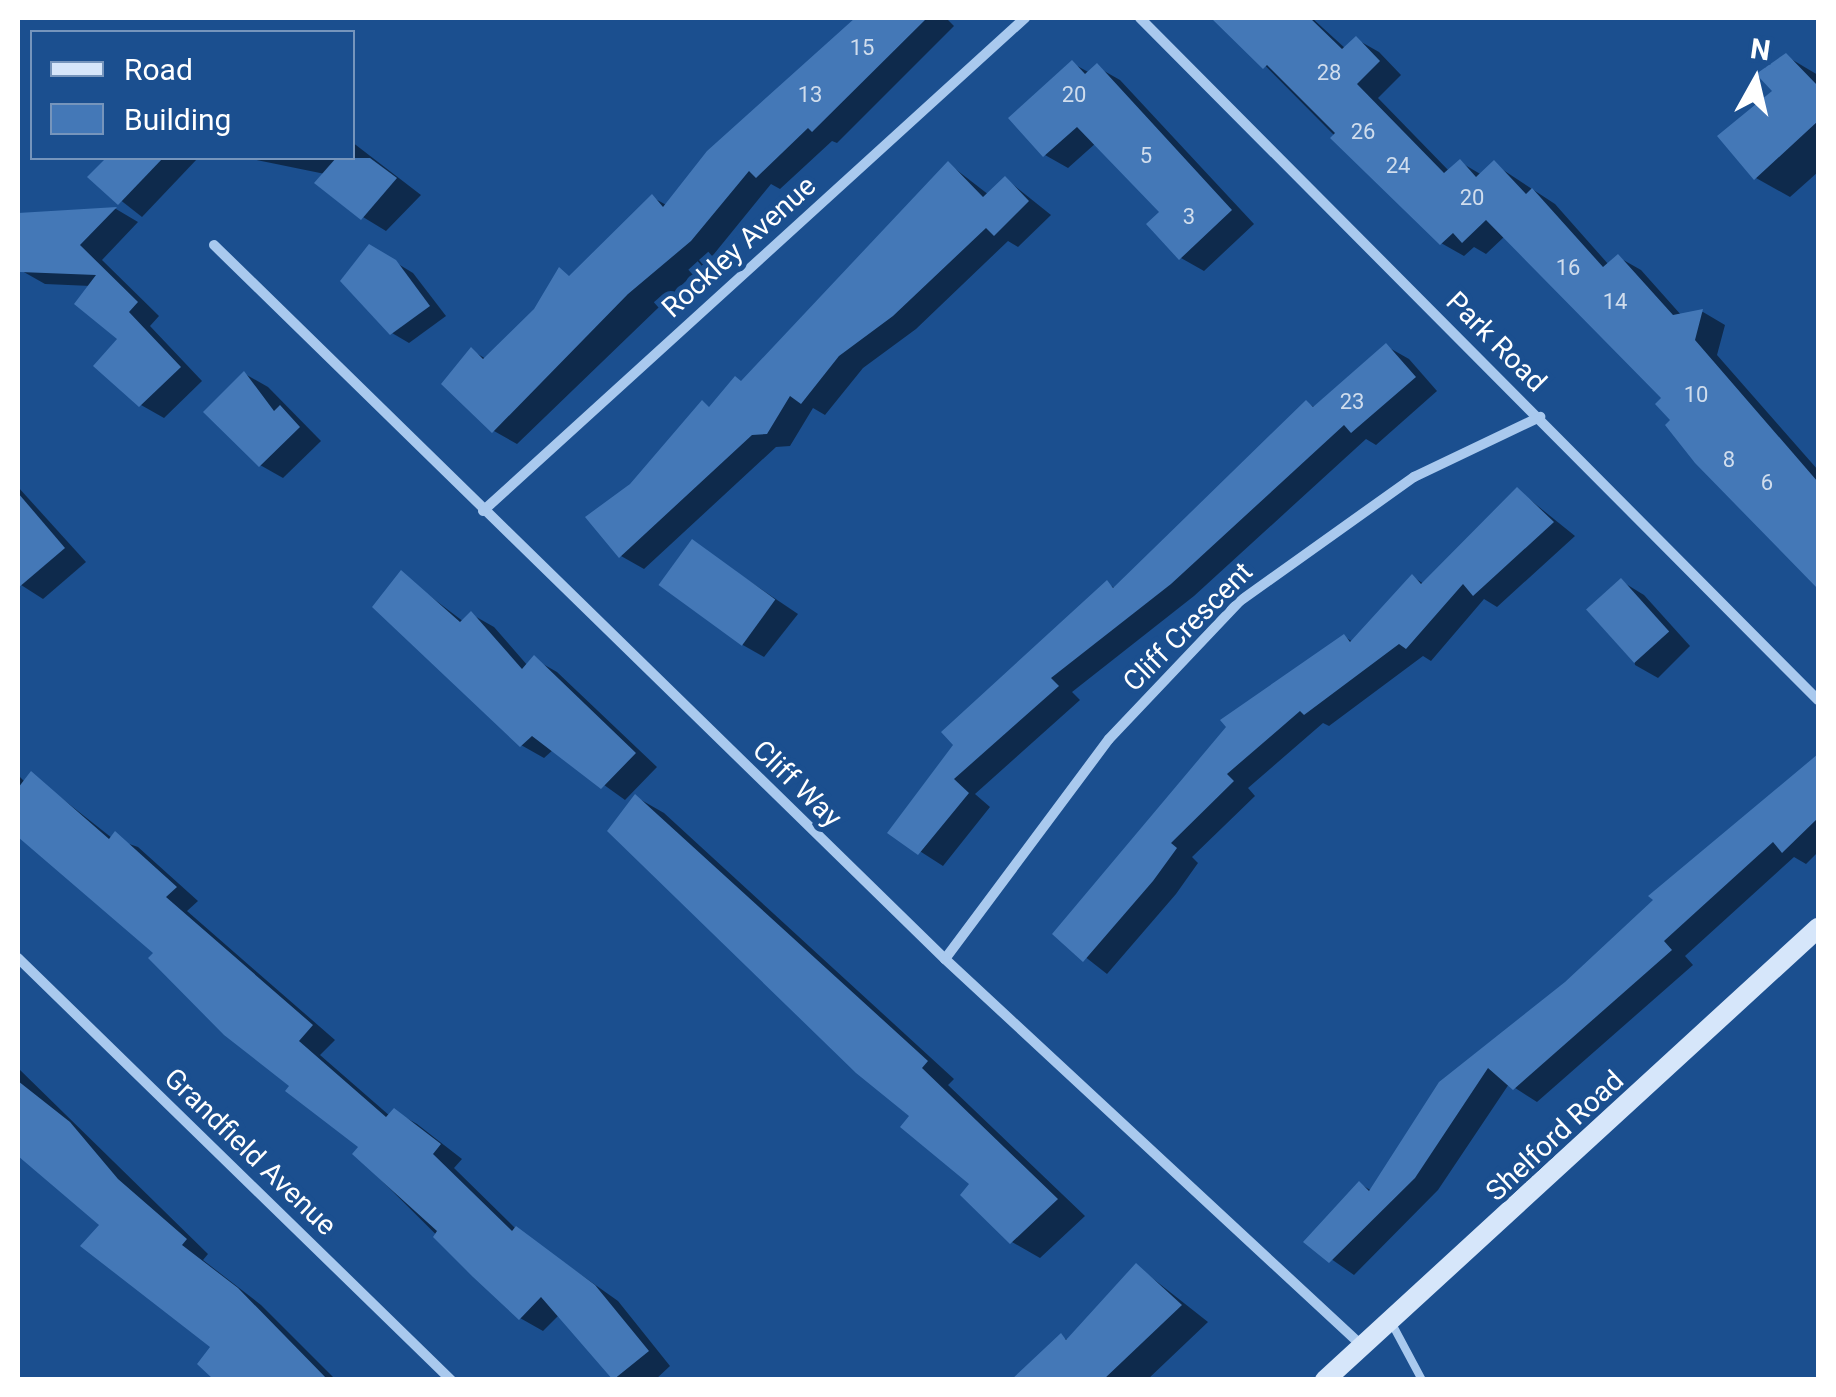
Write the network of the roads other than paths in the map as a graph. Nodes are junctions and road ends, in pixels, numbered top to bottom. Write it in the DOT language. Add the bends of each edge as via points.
graph roads {
  1 [pos="1025,18"];
  2 [pos="1140,18"];
  3 [pos="214,245"];
  4 [pos="1540,417"];
  5 [pos="483,510"];
  6 [pos="1818,700"];
  7 [pos="1818,928"];
  8 [pos="18,958"];
  9 [pos="946,959"];
  10 [pos="1389,1318"];
  11 [pos="1360,1344"];
  12 [pos="451,1380"];
  13 [pos="1325,1380"];
  14 [pos="1422,1380"];
  1 -- 5 [label="street, Rockley Avenue"];
  2 -- 4 [label="street, Park Road"];
  3 -- 5 [label="street, Cliff Way"];
  4 -- 6 [label="street, Park Road" via="1683,570"];
  4 -- 9 [label="street, Cliff Crescent" via="1414,476 1240,601 1109,740"];
  5 -- 9 [label="street, Cliff Way"];
  7 -- 10 [label="street, Shelford Road" via="1584,1148"];
  8 -- 12 [label="street, Grandfield Avenue"];
  9 -- 11 [label="street, Cliff Way"];
  10 -- 11 [label="street, Shelford Road"];
  10 -- 14 [label="lane"];
  11 -- 13 [label="street, Shelford Road"];
}
